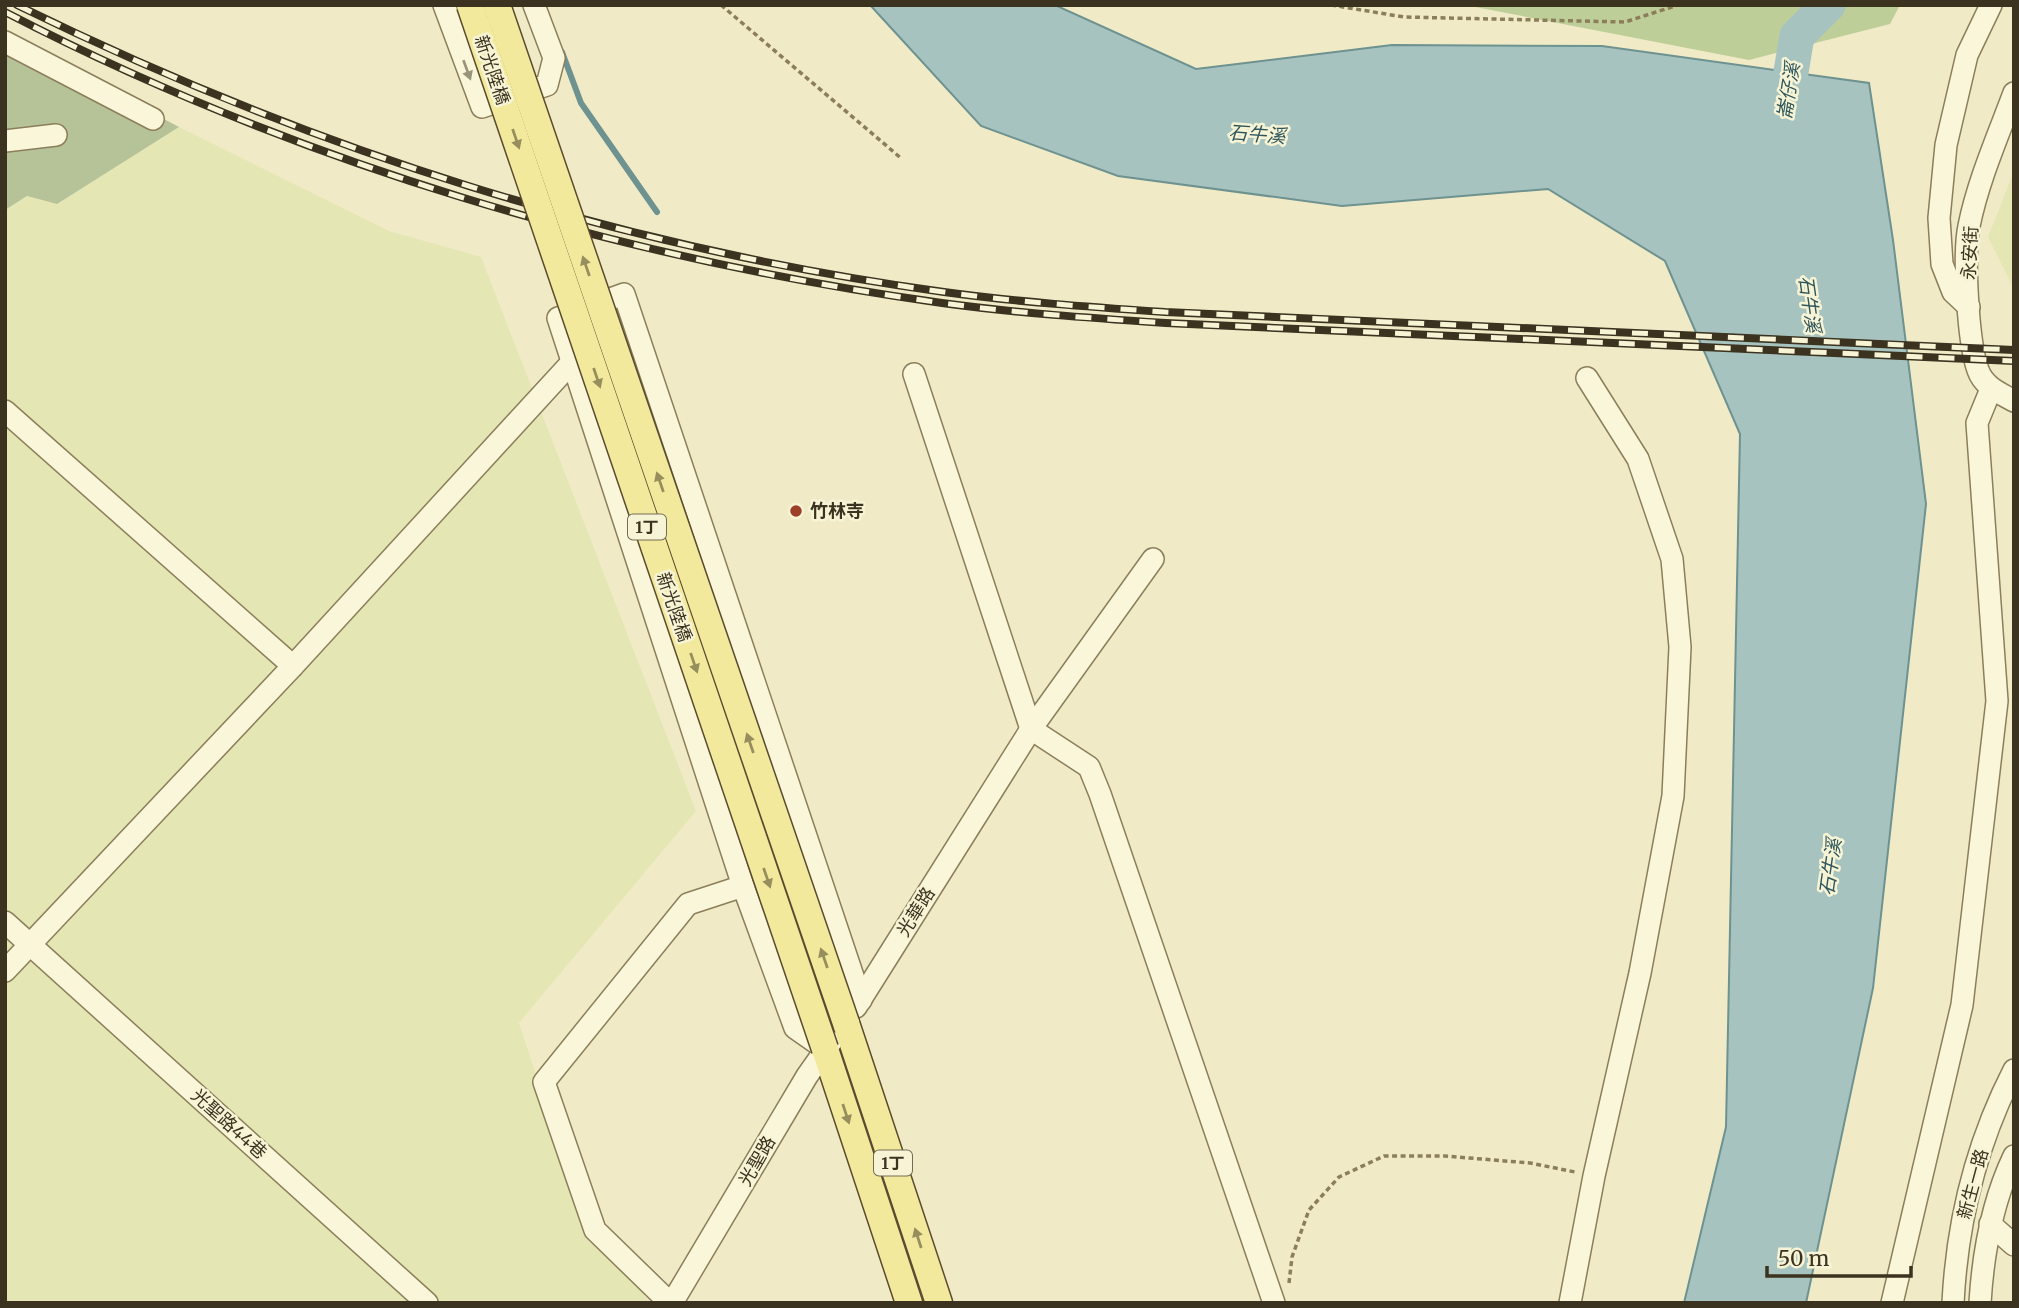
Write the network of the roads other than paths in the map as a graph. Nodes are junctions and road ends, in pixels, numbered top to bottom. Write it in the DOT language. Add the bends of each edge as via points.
graph roads {
  1 [pos="444,5"];
  2 [pos="470,5"];
  3 [pos="496,5"];
  4 [pos="534,5"];
  5 [pos="1991,5"];
  6 [pos="5,42"];
  7 [pos="2014,93"];
  8 [pos="153,119"];
  9 [pos="56,135"];
  10 [pos="5,141"];
  11 [pos="1969,307"];
  12 [pos="572,362"];
  13 [pos="914,373"];
  14 [pos="1587,379"];
  15 [pos="1991,389"];
  16 [pos="2014,401"];
  17 [pos="5,411"];
  18 [pos="1153,559"];
  19 [pos="293,666"];
  20 [pos="1031,729"];
  21 [pos="743,886"];
  22 [pos="5,922"];
  23 [pos="30,945"];
  24 [pos="5,971"];
  25 [pos="861,1000"];
  26 [pos="846,1023"];
  27 [pos="825,1049"];
  28 [pos="2014,1070"];
  29 [pos="2014,1156"];
  30 [pos="1990,1224"];
  31 [pos="2014,1245"];
  32 [pos="1281,1297"];
  33 [pos="427,1303"];
  34 [pos="671,1303"];
  35 [pos="909,1303"];
  36 [pos="939,1303"];
  37 [pos="1570,1303"];
  38 [pos="1892,1303"];
  39 [pos="1952,1303"];
  40 [pos="1980,1303"];
  1 -- 4 [label="street, one-way" via="482,107 547,85 554,58"];
  2 -- 27 [label="main road, 新光陸橋 / 1丁, one-way, bridge"];
  26 -- 3 [label="main road, 新光陸橋 / 1丁, one-way, bridge"];
  5 -- 11 [label="street" via="1967,55 1946,145 1939,218 1942,264 1953,292"];
  6 -- 8 [label="street"];
  7 -- 11 [label="street, 永安街" via="1968,228"];
  9 -- 10 [label="street"];
  11 -- 15 [label="street, 永安街" via="1978,372"];
  12 -- 19 [label="street"];
  12 -- 21 [label="street"];
  12 -- 25 [label="street" via="558,318 624,294"];
  13 -- 20 [label="street"];
  14 -- 37 [label="street" via="1638,458 1672,559 1680,647 1673,796"];
  15 -- 16 [label="street"];
  15 -- 38 [label="street" via="1978,423 1997,701 1962,1006"];
  17 -- 19 [label="street"];
  18 -- 20 [label="street, 光華路"];
  19 -- 23 [label="street"];
  20 -- 25 [label="street, 光華路"];
  20 -- 32 [label="street" via="1089,767"];
  21 -- 27 [label="street" via="795,1028"];
  21 -- 34 [label="street" via="688,904 544,1082 595,1230"];
  22 -- 23 [label="street, 光聖路44巷"];
  23 -- 24 [label="street"];
  23 -- 33 [label="street, 光聖路44巷"];
  25 -- 26 [label="street, 光華路"];
  26 -- 27 [label="street, 光聖路"];
  36 -- 26 [label="main road, 1丁, one-way"];
  27 -- 34 [label="street, 光聖路"];
  27 -- 35 [label="main road, 1丁, one-way"];
  28 -- 39 [label="street, 新生一路" via="1982,1147 1966,1203"];
  29 -- 30 [label="street"];
  30 -- 31 [label="street"];
  30 -- 40 [label="street"];
}
